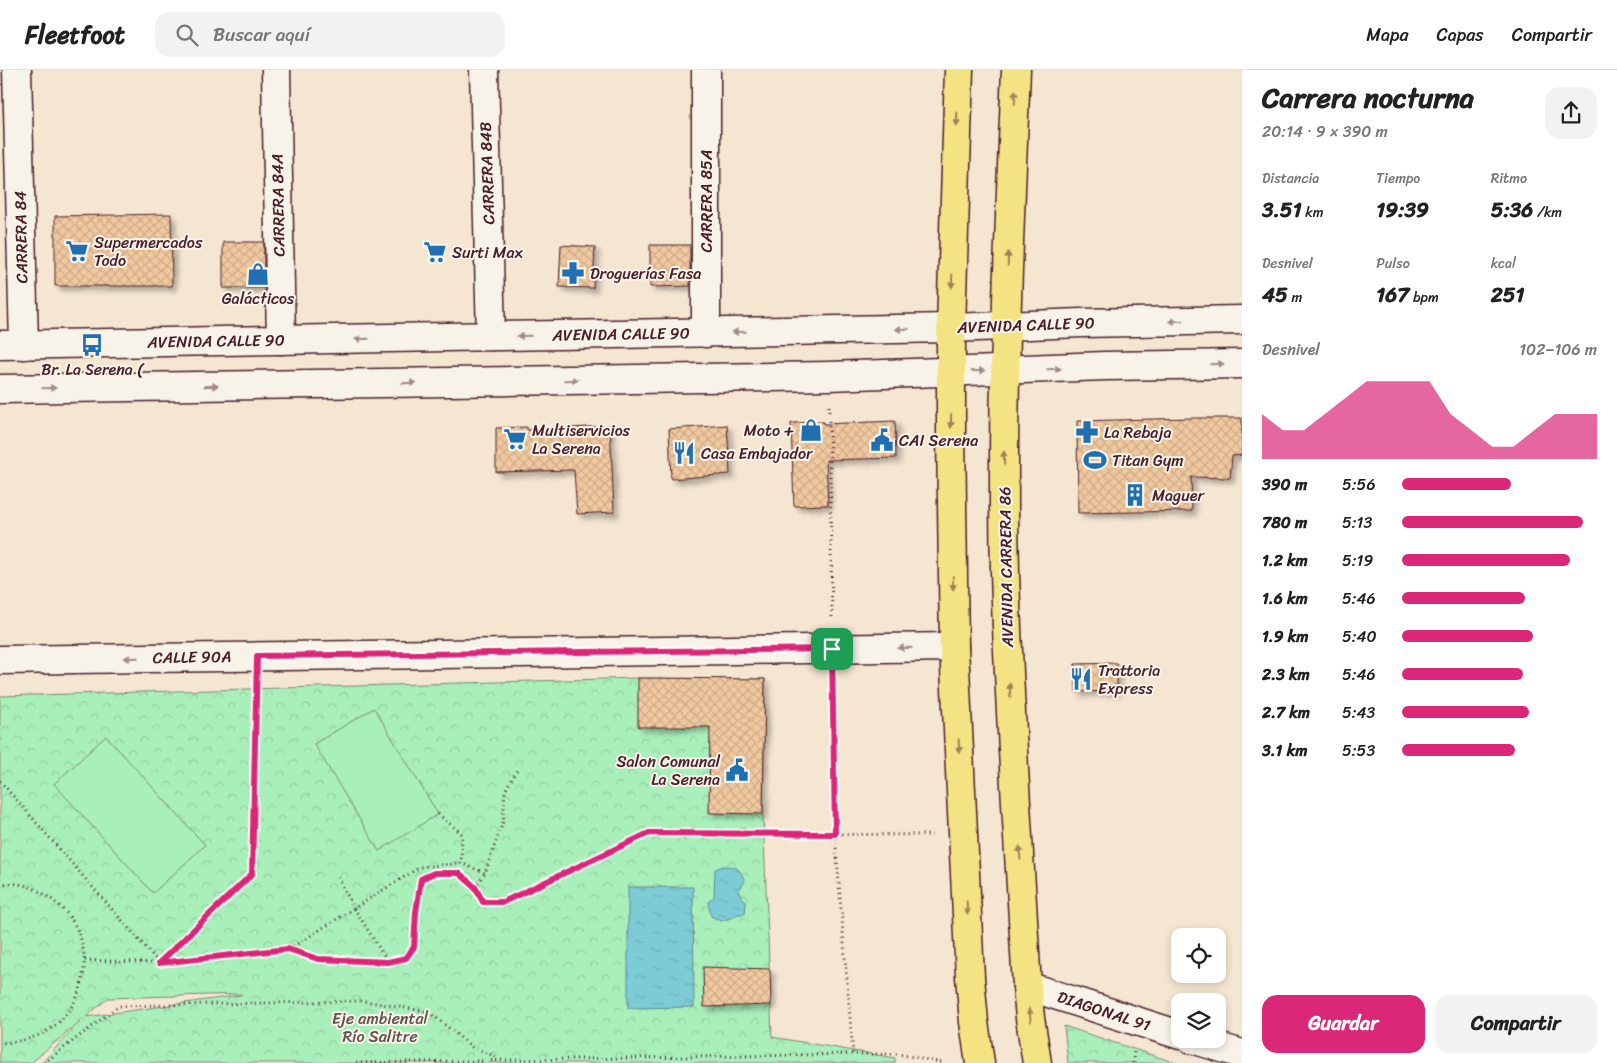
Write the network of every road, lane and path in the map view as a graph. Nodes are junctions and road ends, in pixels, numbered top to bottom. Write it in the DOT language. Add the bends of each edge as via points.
graph roads {
  1 [pos="17,70"];
  2 [pos="276,70"];
  3 [pos="484,70"];
  4 [pos="706,70"];
  5 [pos="959,70"];
  6 [pos="1016,70"];
  7 [pos="1242,320"];
  8 [pos="1007,325"];
  9 [pos="951,328"];
  10 [pos="706,333"];
  11 [pos="492,336"];
  12 [pos="282,340"];
  13 [pos="12,345"];
  14 [pos="1242,364"];
  15 [pos="1006,370"];
  16 [pos="950,372"];
  17 [pos="0,389"];
  18 [pos="829,402"];
  19 [pos="954,647"];
  20 [pos="832,649"];
  21 [pos="257,656"];
  22 [pos="0,660"];
  23 [pos="518,768"];
  24 [pos="0,781"];
  25 [pos="438,814"];
  26 [pos="835,834"];
  27 [pos="933,835"];
  28 [pos="461,863"];
  29 [pos="485,873"];
  30 [pos="338,877"];
  31 [pos="0,884"];
  32 [pos="475,887"];
  33 [pos="354,908"];
  34 [pos="288,949"];
  35 [pos="85,960"];
  36 [pos="388,962"];
  37 [pos="159,963"];
  38 [pos="1028,986"];
  39 [pos="1171,1032"];
  40 [pos="0,1042"];
  41 [pos="1222,1048"];
  42 [pos="853,1054"];
  43 [pos="1242,1054"];
  44 [pos="502,1059"];
  45 [pos="44,1063"];
  46 [pos="356,1063"];
  47 [pos="944,1063"];
  48 [pos="980,1063"];
  49 [pos="1037,1063"];
  1 -- 13 [label="main road, CARRERA 84"];
  2 -- 12 [label="main road, CARRERA 84A"];
  3 -- 11 [label="main road, CARRERA 84B"];
  4 -- 10 [label="main road, CARRERA 85A"];
  5 -- 9 [label="main road, one-way"];
  8 -- 6 [label="main road, AVENIDA CARRERA 86, one-way"];
  7 -- 8 [label="main road, AVENIDA CALLE 90, one-way"];
  8 -- 9 [label="main road, AVENIDA CALLE 90"];
  8 -- 15 [label="main road, AVENIDA CARRERA 86"];
  9 -- 10 [label="main road, AVENIDA CALLE 90, one-way"];
  9 -- 16 [label="main road"];
  10 -- 11 [label="main road, AVENIDA CALLE 90, one-way"];
  11 -- 12 [label="main road, AVENIDA CALLE 90, one-way"];
  12 -- 13 [label="main road, AVENIDA CALLE 90"];
  15 -- 14 [label="main road, one-way"];
  16 -- 15 [label="main road, one-way"];
  38 -- 15 [label="main road, AVENIDA CARRERA 86, one-way" via="1010,694 1004,430"];
  17 -- 16 [label="main road, one-way"];
  16 -- 19 [label="main road, one-way"];
  18 -- 20 [label="path"];
  19 -- 20 [label="main road, CALLE 90A, one-way"];
  19 -- 48 [label="main road, one-way" via="970,976"];
  20 -- 21 [label="main road, CALLE 90A"];
  20 -- 26 [label="path"];
  21 -- 22 [label="main road, CALLE 90A, one-way"];
  21 -- 37 [label="path" via="252,874"];
  23 -- 29 [label="path" via="505,791 503,822"];
  24 -- 37 [label="path"];
  25 -- 28 [label="path" via="462,834"];
  26 -- 27 [label="path"];
  26 -- 32 [label="path" via="649,833 503,902 483,902"];
  26 -- 42 [label="path"];
  28 -- 29 [label="path"];
  28 -- 33 [label="path" via="420,867"];
  29 -- 32 [label="path"];
  30 -- 33 [label="path"];
  31 -- 35 [label="path" via="19,884 45,893 66,910 80,933"];
  32 -- 36 [label="path" via="459,873 434,873 421,879 414,947 406,958"];
  33 -- 34 [label="path"];
  33 -- 36 [label="path"];
  34 -- 36 [label="path" via="318,959"];
  34 -- 37 [label="path"];
  35 -- 37 [label="path"];
  35 -- 40 [label="path" via="83,982 74,1004 59,1022 40,1035 18,1042"];
  38 -- 39 [label="main road, DIAGONAL 91"];
  49 -- 38 [label="main road, AVENIDA CARRERA 86, one-way"];
  41 -- 43 [label="main road"];
  42 -- 44 [label="path"];
  42 -- 47 [label="path" via="898,1054"];
  44 -- 45 [label="path" via="472,1047 429,1012 364,1001 119,1006"];
  44 -- 46 [label="path"];
}
